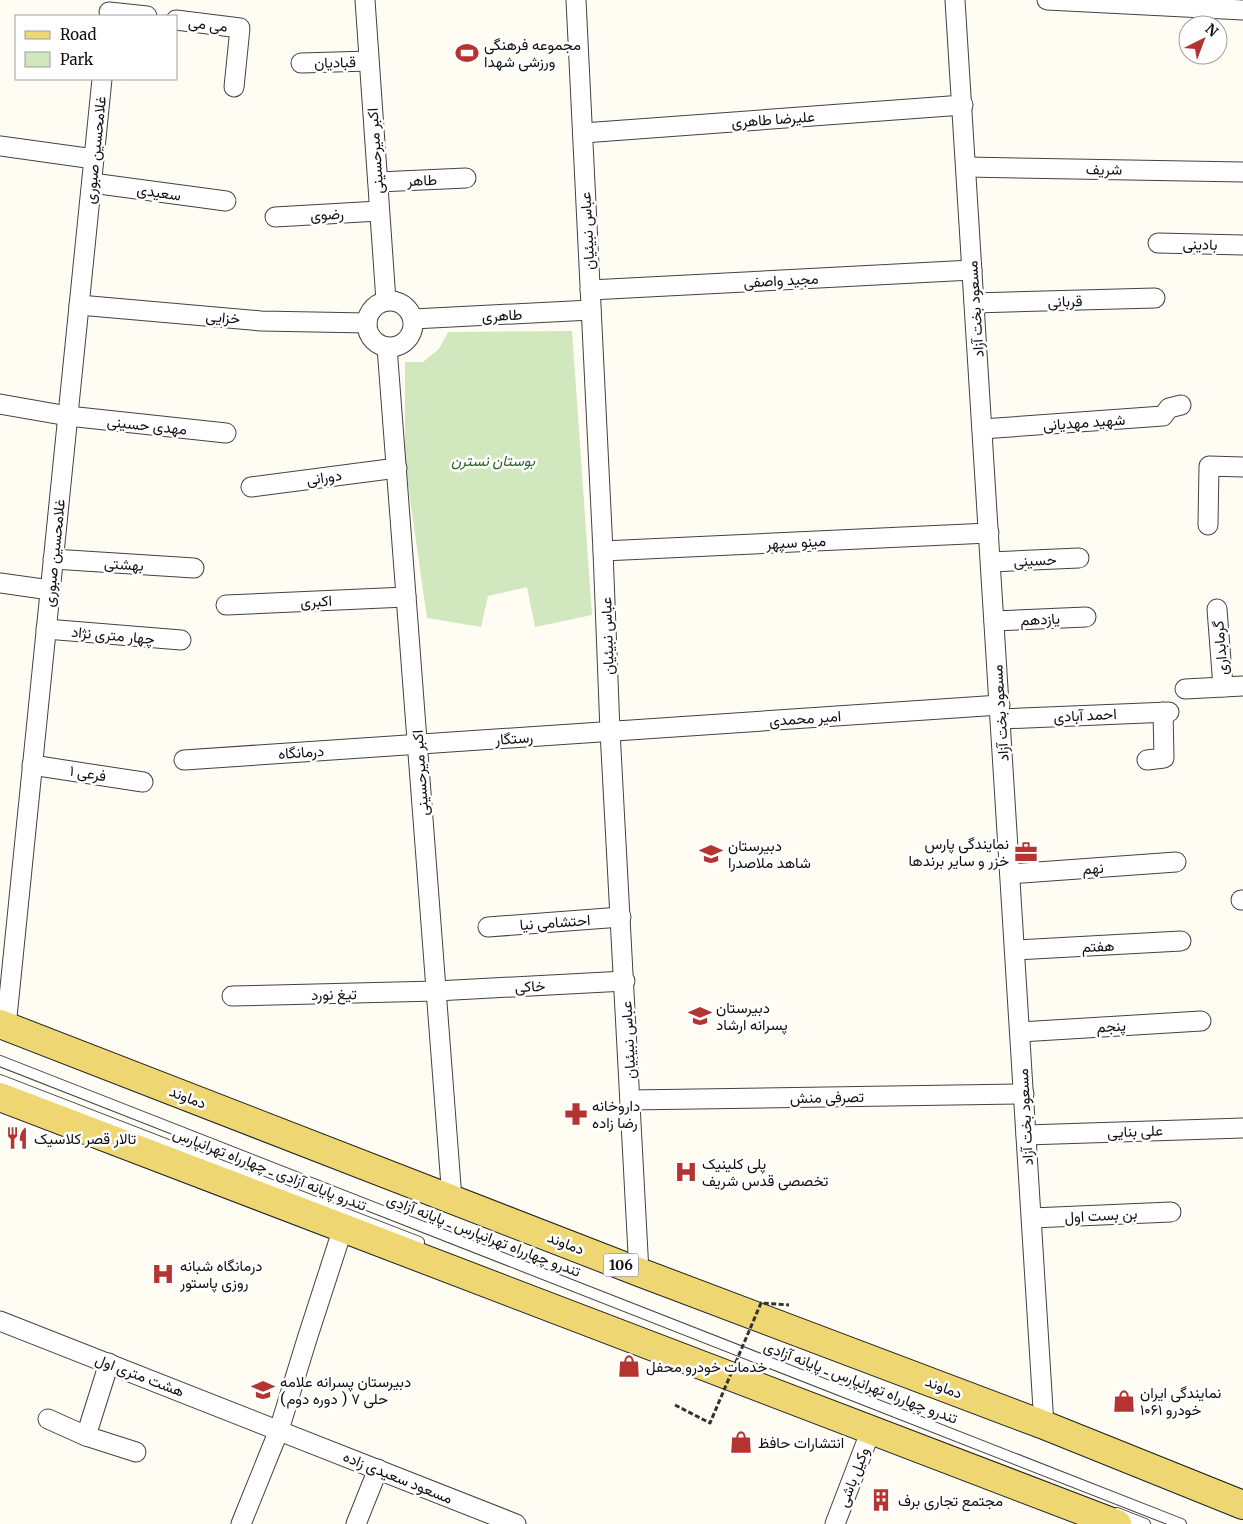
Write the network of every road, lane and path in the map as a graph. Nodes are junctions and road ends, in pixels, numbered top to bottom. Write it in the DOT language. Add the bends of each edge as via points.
graph roads {
  1 [pos="365,0"];
  2 [pos="576,0"];
  3 [pos="955,0"];
  4 [pos="1047,0"];
  5 [pos="109,9"];
  6 [pos="1243,10"];
  7 [pos="142,15"];
  8 [pos="178,20"];
  9 [pos="369,61"];
  10 [pos="301,63"];
  11 [pos="102,80"];
  12 [pos="234,87"];
  13 [pos="962,104"];
  14 [pos="583,133"];
  15 [pos="0,146"];
  16 [pos="94,159"];
  17 [pos="966,167"];
  18 [pos="1243,172"];
  19 [pos="466,178"];
  20 [pos="378,182"];
  21 [pos="92,183"];
  22 [pos="226,201"];
  23 [pos="379,211"];
  24 [pos="275,217"];
  25 [pos="1158,243"];
  26 [pos="1243,245"];
  27 [pos="972,270"];
  28 [pos="590,290"];
  29 [pos="1155,298"];
  30 [pos="386,301"];
  31 [pos="974,303"];
  32 [pos="79,305"];
  33 [pos="591,310"];
  34 [pos="413,319"];
  35 [pos="367,323"];
  36 [pos="387,347"];
  37 [pos="0,404"];
  38 [pos="1181,405"];
  39 [pos="68,416"];
  40 [pos="982,429"];
  41 [pos="226,433"];
  42 [pos="1243,467"];
  43 [pos="396,468"];
  44 [pos="251,487"];
  45 [pos="1208,525"];
  46 [pos="988,533"];
  47 [pos="603,551"];
  48 [pos="1079,558"];
  49 [pos="53,559"];
  50 [pos="991,562"];
  51 [pos="194,568"];
  52 [pos="0,583"];
  53 [pos="50,590"];
  54 [pos="406,597"];
  55 [pos="226,605"];
  56 [pos="1217,609"];
  57 [pos="1086,616"];
  58 [pos="994,621"];
  59 [pos="46,629"];
  60 [pos="181,640"];
  61 [pos="1243,686"];
  62 [pos="1223,687"];
  63 [pos="1185,689"];
  64 [pos="1001,712"];
  65 [pos="610,731"];
  66 [pos="417,744"];
  67 [pos="184,760"];
  68 [pos="1147,760"];
  69 [pos="32,765"];
  70 [pos="143,782"];
  71 [pos="1176,862"];
  72 [pos="1010,874"];
  73 [pos="622,916"];
  74 [pos="488,927"];
  75 [pos="1181,941"];
  76 [pos="1015,950"];
  77 [pos="625,981"];
  78 [pos="436,991"];
  79 [pos="232,996"];
  80 [pos="1201,1021"];
  81 [pos="3,1026"];
  82 [pos="1020,1032"];
  83 [pos="0,1061"];
  84 [pos="0,1080"];
  85 [pos="1024,1094"];
  86 [pos="0,1097"];
  87 [pos="630,1100"];
  88 [pos="1243,1128"];
  89 [pos="1026,1135"];
  90 [pos="452,1199"];
  91 [pos="1171,1212"];
  92 [pos="1032,1218"];
  93 [pos="343,1228"];
  94 [pos="428,1246"];
  95 [pos="639,1272"];
  96 [pos="790,1305"];
  97 [pos="0,1321"];
  98 [pos="109,1364"];
  99 [pos="675,1405"];
  100 [pos="48,1419"];
  101 [pos="1044,1426"];
  102 [pos="279,1430"];
  103 [pos="871,1430"];
  104 [pos="86,1436"];
  105 [pos="136,1452"];
  106 [pos="378,1469"];
  107 [pos="1042,1484"];
  108 [pos="1243,1506"];
  109 [pos="241,1524"];
  110 [pos="356,1524"];
  111 [pos="516,1524"];
  112 [pos="835,1524"];
  113 [pos="1117,1524"];
  114 [pos="1145,1524"];
  115 [pos="1181,1524"];
  1 -- 9 [label="street, اکبر میرحسینی"];
  2 -- 14 [label="street, عباس نبیئیان"];
  3 -- 13 [label="street, مسعود بخت آزاد"];
  4 -- 6 [label="street"];
  5 -- 7 [label="street"];
  8 -- 12 [label="street, می می" via="240,28"];
  9 -- 10 [label="street, قبادیان"];
  9 -- 20 [label="street, اکبر میرحسینی"];
  11 -- 16 [label="street, غلامحسین صبوری"];
  13 -- 14 [label="street, علیرضا طاهری"];
  13 -- 17 [label="street, مسعود بخت آزاد"];
  14 -- 28 [label="street, عباس نبیئیان"];
  15 -- 16 [label="street"];
  16 -- 21 [label="street, غلامحسین صبوری"];
  17 -- 18 [label="street, شریف"];
  17 -- 27 [label="street, مسعود بخت آزاد"];
  19 -- 20 [label="street, طاهر"];
  20 -- 23 [label="street, اکبر میرحسینی"];
  21 -- 22 [label="street, سعیدی"];
  21 -- 32 [label="street, غلامحسین صبوری"];
  23 -- 24 [label="street, رضوی"];
  23 -- 30 [label="street, اکبر میرحسینی"];
  25 -- 26 [label="street, بادینی"];
  27 -- 28 [label="street, مجید واصفی"];
  27 -- 31 [label="street, مسعود بخت آزاد"];
  28 -- 33 [label="street, عباس نبیئیان"];
  29 -- 31 [label="street, قربانی"];
  30 -- 34 [label="street" via="399,302"];
  30 -- 35 [label="street" via="372,309"];
  31 -- 40 [label="street, مسعود بخت آزاد"];
  32 -- 35 [label="street, خزایی" via="261,321"];
  32 -- 39 [label="street, غلامحسین صبوری"];
  33 -- 34 [label="street, طاهری"];
  33 -- 47 [label="street, عباس نبیئیان"];
  34 -- 36 [label="street" via="411,334 406,341"];
  35 -- 36 [label="street" via="372,338"];
  36 -- 43 [label="street, اکبر میرحسینی"];
  37 -- 39 [label="street, مهدی حسینی"];
  38 -- 40 [label="street, شهید مهدیانی" via="1168,408 1163,416"];
  39 -- 41 [label="street, مهدی حسینی"];
  39 -- 49 [label="street, غلامحسین صبوری"];
  40 -- 46 [label="street, مسعود بخت آزاد"];
  42 -- 45 [label="street" via="1209,466"];
  43 -- 44 [label="street, دورانی"];
  43 -- 54 [label="street, اکبر میرحسینی"];
  46 -- 47 [label="street, مینو سپهر"];
  46 -- 50 [label="street, مسعود بخت آزاد"];
  47 -- 65 [label="street, عباس نبیئیان"];
  48 -- 50 [label="street, حسینی"];
  49 -- 51 [label="street, بهشتی"];
  49 -- 53 [label="street, غلامحسین صبوری"];
  50 -- 58 [label="street, مسعود بخت آزاد"];
  52 -- 53 [label="street"];
  53 -- 59 [label="street, غلامحسین صبوری"];
  54 -- 55 [label="street, اکبری"];
  54 -- 66 [label="street, اکبر میرحسینی"];
  56 -- 62 [label="street, گرمابداری"];
  57 -- 58 [label="street, یازدهم"];
  58 -- 64 [label="street, مسعود بخت آزاد"];
  59 -- 60 [label="street, چهار متری نژاد"];
  59 -- 69 [label="street, غلامحسین صبوری"];
  61 -- 62 [label="street, گرمابداری"];
  62 -- 63 [label="street, گرمابداری"];
  64 -- 65 [label="street, امیر محمدی"];
  64 -- 68 [label="street, احمد آبادی" via="1166,712 1164,758"];
  64 -- 72 [label="street, مسعود بخت آزاد"];
  65 -- 66 [label="street, رستگار"];
  65 -- 73 [label="street, عباس نبیئیان"];
  66 -- 67 [label="street, درمانگاه"];
  66 -- 78 [label="street, اکبر میرحسینی"];
  69 -- 70 [label="street, فرعی ۱"];
  69 -- 81 [label="street, غلامحسین صبوری"];
  71 -- 72 [label="street, نهم"];
  72 -- 76 [label="street, مسعود بخت آزاد"];
  73 -- 74 [label="street, احتشامی نیا"];
  73 -- 77 [label="street, عباس نبیئیان"];
  75 -- 76 [label="street, هفتم"];
  76 -- 82 [label="street, مسعود بخت آزاد"];
  77 -- 78 [label="street, خاکی"];
  77 -- 87 [label="street, عباس نبیئیان"];
  78 -- 79 [label="street, تیغ نورد"];
  78 -- 90 [label="street, اکبر میرحسینی"];
  80 -- 82 [label="street, پنجم"];
  81 -- 90 [label="main road, دماوند / 106"];
  82 -- 85 [label="street, مسعود بخت آزاد"];
  83 -- 115 [label="lane, تندرو چهارراه تهرانپارس ـ پایانه آزادی"];
  84 -- 94 [label="lane, تندرو پایانه آزادی ـ چهارراه تهرانپارس"];
  85 -- 87 [label="street, تصرفی منش"];
  85 -- 89 [label="street, مسعود بخت آزاد"];
  86 -- 93 [label="main road"];
  87 -- 95 [label="street, عباس نبیئیان"];
  88 -- 89 [label="street, علی بنایی"];
  89 -- 92 [label="street, مسعود بخت آزاد"];
  90 -- 95 [label="main road, دماوند / 106"];
  91 -- 92 [label="street, بن بست اول"];
  92 -- 101 [label="street, مسعود بخت آزاد"];
  93 -- 102 [label="street"];
  93 -- 103 [label="main road"];
  95 -- 101 [label="main road, دماوند / 106"];
  96 -- 99 [label="path, bridge" via="761,1303 710,1423"];
  97 -- 98 [label="street, هشت متری اول"];
  98 -- 102 [label="street, هشت متری اول"];
  98 -- 104 [label="street"];
  100 -- 104 [label="street"];
  101 -- 108 [label="main road, دماوند / 106"];
  102 -- 106 [label="street, مسعود سعیدی زاده"];
  102 -- 109 [label="street"];
  103 -- 112 [label="street, وکیل باشی"];
  103 -- 113 [label="main road"];
  104 -- 105 [label="street"];
  106 -- 110 [label="street"];
  106 -- 111 [label="street, مسعود سعیدی زاده"];
  107 -- 114 [label="lane"];
}
